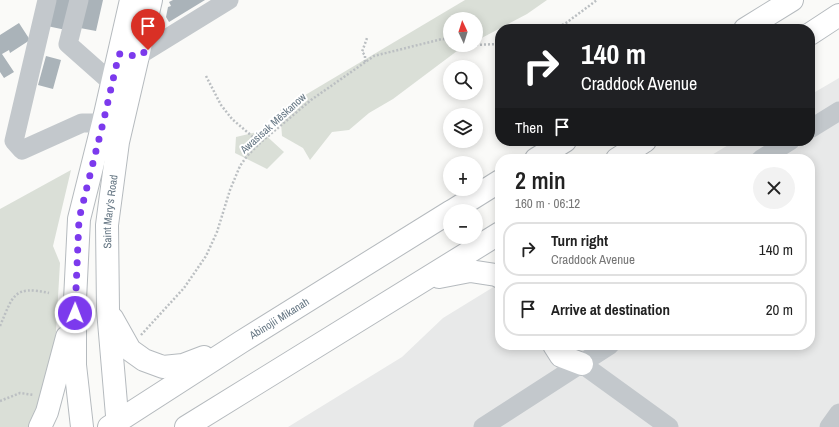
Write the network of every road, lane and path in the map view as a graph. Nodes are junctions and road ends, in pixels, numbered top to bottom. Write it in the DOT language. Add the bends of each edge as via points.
graph roads {
  1 [pos="47,0"];
  2 [pos="79,0"];
  3 [pos="131,0"];
  4 [pos="151,0"];
  5 [pos="597,0"];
  6 [pos="792,0"];
  7 [pos="226,1"];
  8 [pos="838,16"];
  9 [pos="564,24"];
  10 [pos="753,24"];
  11 [pos="815,31"];
  12 [pos="367,38"];
  13 [pos="443,39"];
  14 [pos="495,44"];
  15 [pos="483,45"];
  16 [pos="128,55"];
  17 [pos="365,62"];
  18 [pos="206,76"];
  19 [pos="112,83"];
  20 [pos="839,111"];
  21 [pos="103,123"];
  22 [pos="815,126"];
  23 [pos="260,143"];
  24 [pos="557,146"];
  25 [pos="637,146"];
  26 [pos="782,146"];
  27 [pos="544,154"];
  28 [pos="625,154"];
  29 [pos="769,154"];
  30 [pos="495,184"];
  31 [pos="464,204"];
  32 [pos="443,217"];
  33 [pos="495,236"];
  34 [pos="495,275"];
  35 [pos="426,280"];
  36 [pos="50,294"];
  37 [pos="75,300"];
  38 [pos="108,310"];
  39 [pos="0,326"];
  40 [pos="241,342"];
  41 [pos="130,350"];
  42 [pos="557,350"];
  43 [pos="592,350"];
  44 [pos="578,354"];
  45 [pos="36,396"];
  46 [pos="0,401"];
  47 [pos="214,409"];
  48 [pos="839,412"];
  49 [pos="115,425"];
  50 [pos="492,425"];
  51 [pos="40,427"];
  52 [pos="82,427"];
  53 [pos="186,427"];
  54 [pos="200,427"];
  55 [pos="669,427"];
  56 [pos="829,427"];
  1 -- 21 [label="street" via="14,142 22,150 82,123"];
  2 -- 19 [label="street" via="68,44"];
  3 -- 16 [label="main road, Saint Mary's Road"];
  4 -- 16 [label="main road, Saint Mary's Road"];
  5 -- 9 [label="path"];
  6 -- 10 [label="main road"];
  7 -- 16 [label="street"];
  8 -- 11 [label="main road"];
  12 -- 17 [label="path" via="362,52"];
  13 -- 17 [label="path, Awasisak Mēskanow" via="374,56"];
  14 -- 15 [label="path"];
  16 -- 19 [label="main road, Saint Mary's Road"];
  16 -- 38 [label="main road, Saint Mary's Road" via="107,224"];
  17 -- 23 [label="path, Awasisak Mēskanow" via="311,100"];
  18 -- 23 [label="path" via="221,105 232,119"];
  19 -- 21 [label="main road, Saint Mary's Road"];
  20 -- 22 [label="street"];
  21 -- 37 [label="main road, Saint Mary's Road" via="79,219"];
  23 -- 41 [label="path, Awasisak Mēskanow" via="240,166 206,256 184,288"];
  24 -- 27 [label="main road"];
  25 -- 28 [label="main road"];
  26 -- 29 [label="street"];
  30 -- 31 [label="main road, Abinojii Mikanah"];
  32 -- 40 [label="main road, Abinojii Mikanah"];
  33 -- 35 [label="main road"];
  34 -- 35 [label="main road" via="470,271"];
  35 -- 47 [label="main road"];
  36 -- 39 [label="path" via="37,290 26,290 18,294 12,300"];
  37 -- 51 [label="main road" via="48,412"];
  37 -- 52 [label="main road, Saint Mary's Road" via="75,365"];
  38 -- 41 [label="main road"];
  38 -- 49 [label="main road, Saint Mary's Road"];
  40 -- 41 [label="main road" via="183,365 163,366 144,360"];
  40 -- 49 [label="main road, Abinojii Mikanah"];
  42 -- 44 [label="main road" via="561,356"];
  43 -- 44 [label="street"];
  44 -- 50 [label="street"];
  44 -- 55 [label="street"];
  45 -- 46 [label="path" via="26,393"];
  47 -- 53 [label="main road"];
  47 -- 54 [label="main road"];
  48 -- 56 [label="street"];
}
